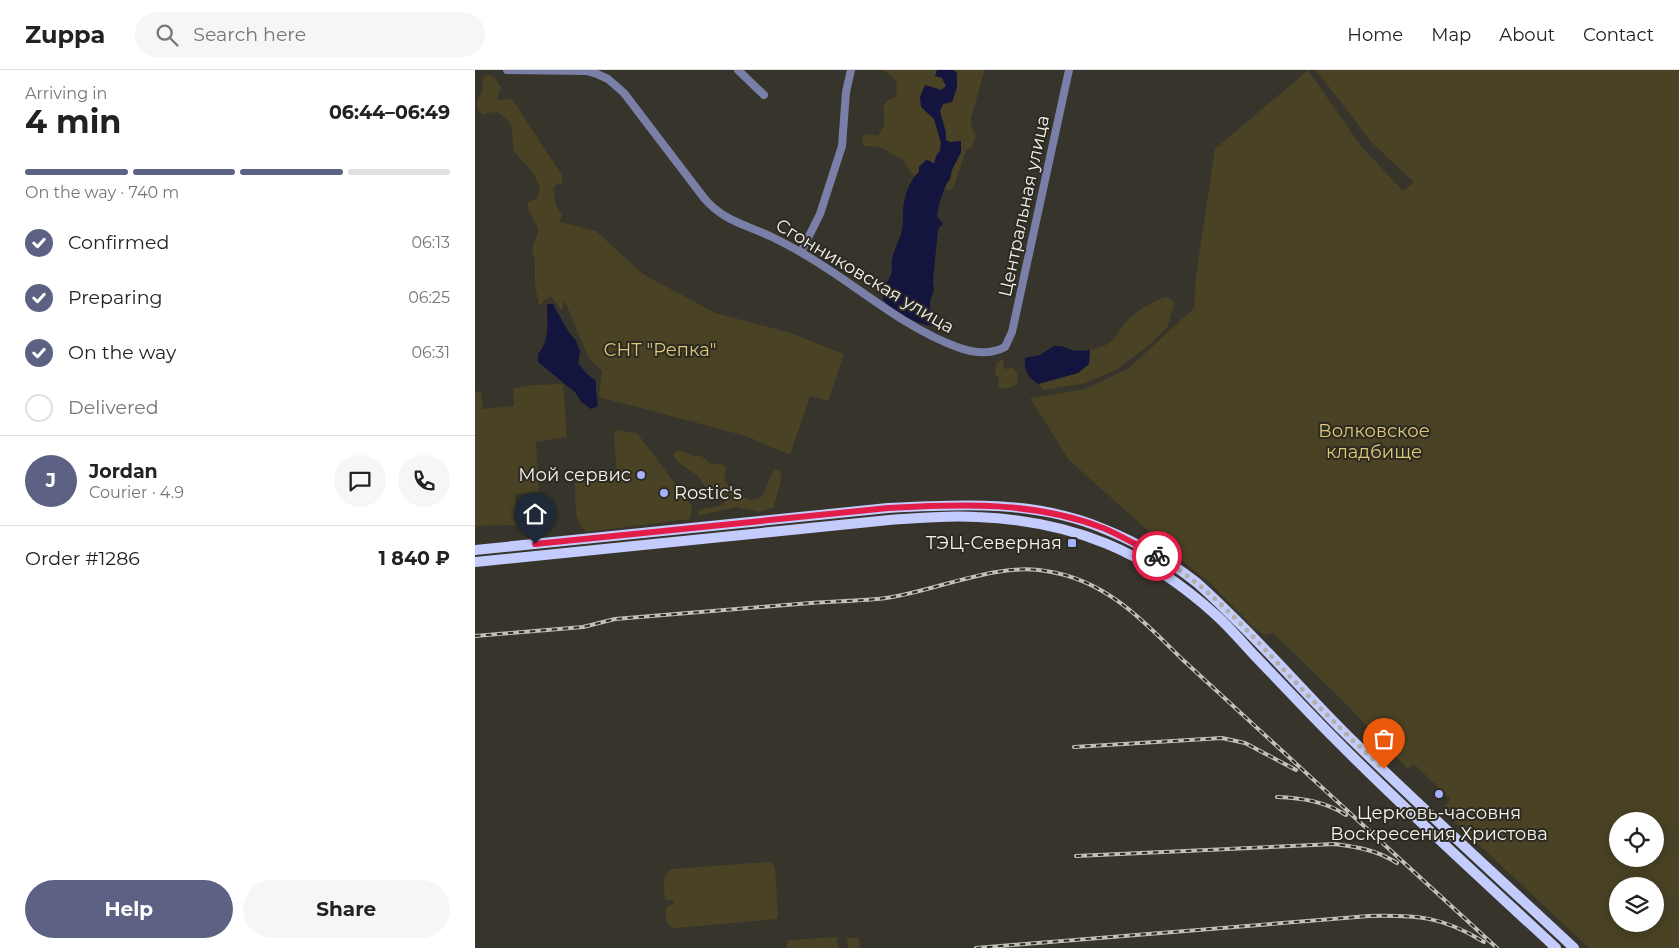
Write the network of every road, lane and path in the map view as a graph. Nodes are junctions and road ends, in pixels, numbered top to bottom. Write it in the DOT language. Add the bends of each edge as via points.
graph roads {
  1 [pos="507,70"];
  2 [pos="738,70"];
  3 [pos="851,70"];
  4 [pos="1069,70"];
  5 [pos="586,71"];
  6 [pos="763,95"];
  7 [pos="801,252"];
  8 [pos="1005,347"];
  9 [pos="475,550"];
  10 [pos="475,562"];
  11 [pos="1556,948"];
  12 [pos="1574,948"];
  1 -- 5 [label="street, Сгонниковская улица"];
  2 -- 6 [label="street"];
  3 -- 7 [label="street" via="842,146 820,214"];
  4 -- 8 [label="street, Центральная улица"];
  5 -- 7 [label="street, Сгонниковская улица" via="608,78 624,93 713,208 723,216"];
  7 -- 8 [label="street, Сгонниковская улица" via="926,334 974,352 991,352"];
  9 -- 12 [label="main road" via="935,505 1017,508 1059,515 1095,526 1131,541 1197,583 1360,747"];
  10 -- 11 [label="main road" via="935,517 1037,522 1091,537 1127,551 1159,569 1219,617 1336,741"];
}
